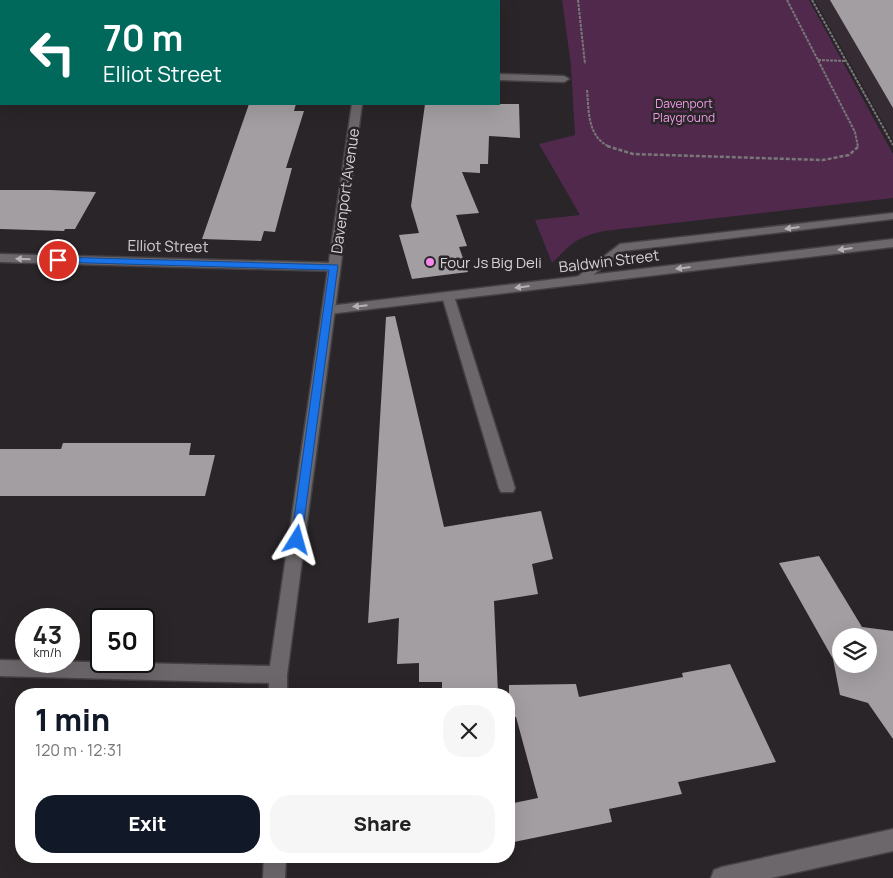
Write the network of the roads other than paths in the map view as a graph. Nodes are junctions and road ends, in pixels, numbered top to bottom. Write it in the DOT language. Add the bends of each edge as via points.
graph roads {
  1 [pos="500,77"];
  2 [pos="564,79"];
  3 [pos="357,105"];
  4 [pos="893,216"];
  5 [pos="893,243"];
  6 [pos="0,258"];
  7 [pos="334,267"];
  8 [pos="578,281"];
  9 [pos="448,296"];
  10 [pos="329,310"];
  11 [pos="507,488"];
  12 [pos="0,668"];
  13 [pos="278,675"];
  14 [pos="278,688"];
  15 [pos="893,840"];
  16 [pos="275,863"];
  17 [pos="274,878"];
  18 [pos="722,878"];
  1 -- 2 [label="street"];
  3 -- 7 [label="street, Davenport Avenue"];
  4 -- 8 [label="street, one-way" via="620,248"];
  5 -- 8 [label="street, Baldwin Street, one-way"];
  7 -- 6 [label="street, Elliot Street, one-way"];
  7 -- 10 [label="street, Davenport Avenue"];
  8 -- 9 [label="street, Baldwin Street, one-way"];
  9 -- 10 [label="street, Baldwin Street, one-way"];
  9 -- 11 [label="street"];
  10 -- 13 [label="street, Davenport Avenue"];
  12 -- 13 [label="street"];
  13 -- 14 [label="street, Davenport Avenue"];
  15 -- 18 [label="street"];
  16 -- 17 [label="street"];
}
